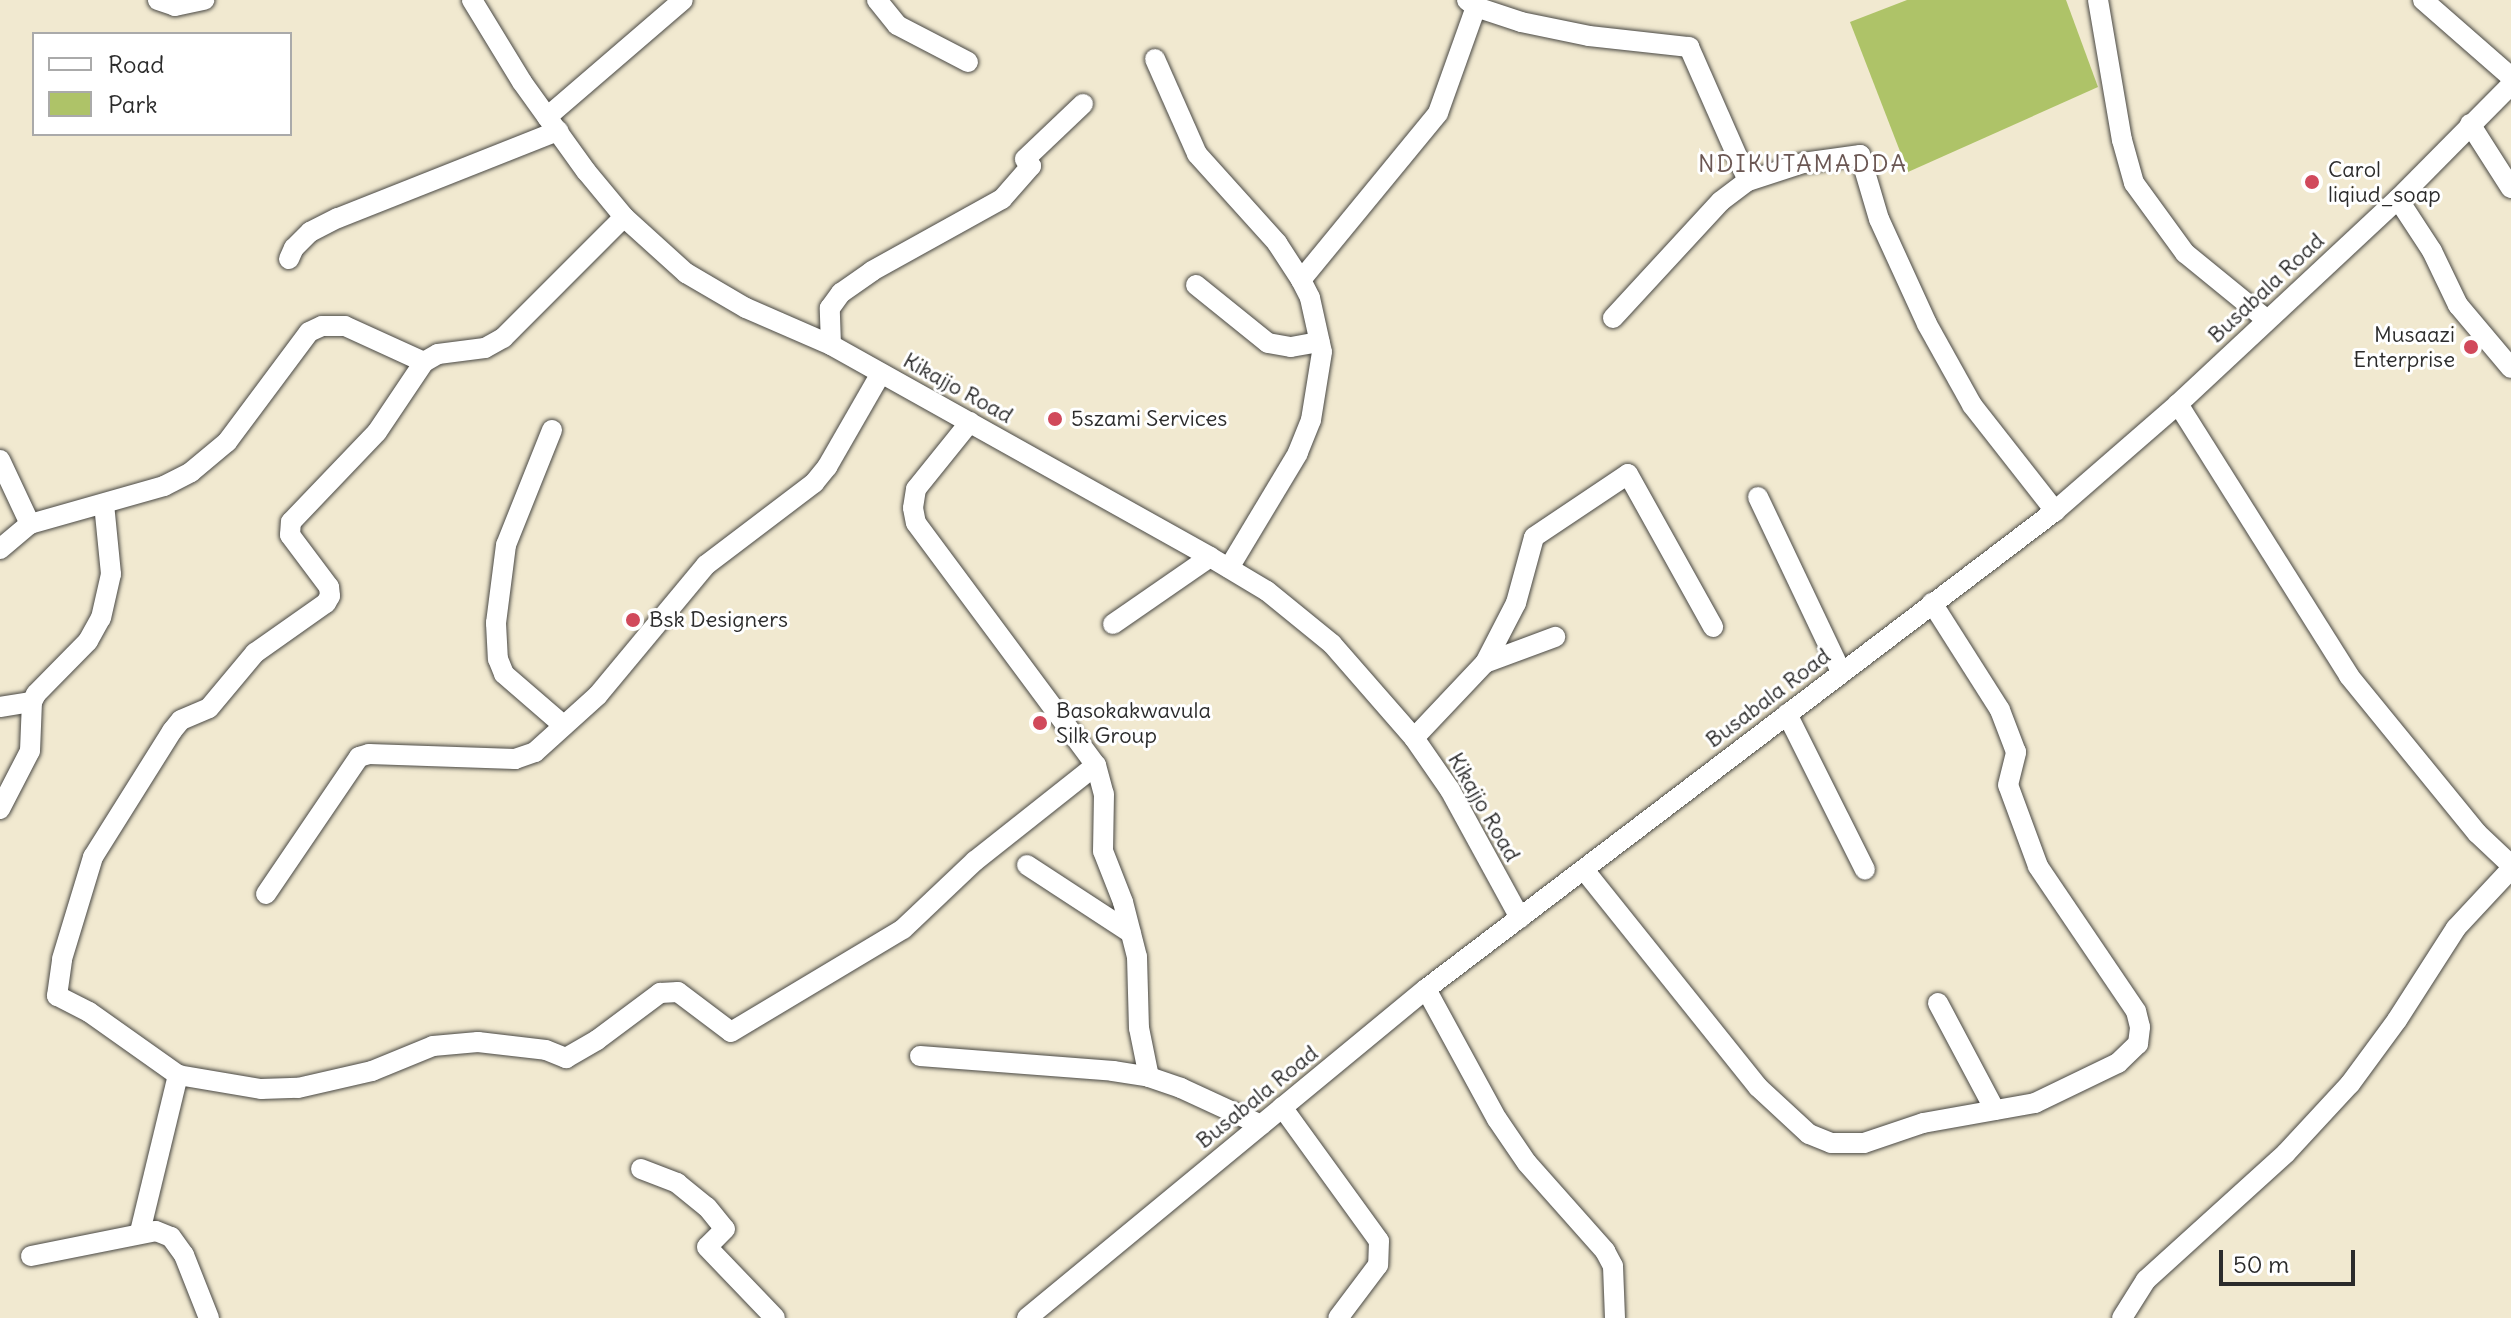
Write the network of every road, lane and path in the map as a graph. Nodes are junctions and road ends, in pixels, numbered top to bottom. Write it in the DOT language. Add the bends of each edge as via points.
graph roads {
  1 [pos="158,0"];
  2 [pos="204,0"];
  3 [pos="472,0"];
  4 [pos="683,0"];
  5 [pos="877,0"];
  6 [pos="2098,0"];
  7 [pos="2423,0"];
  8 [pos="1472,4"];
  9 [pos="1155,59"];
  10 [pos="968,62"];
  11 [pos="2511,77"];
  12 [pos="2511,85"];
  13 [pos="1083,104"];
  14 [pos="552,124"];
  15 [pos="2470,124"];
  16 [pos="1748,181"];
  17 [pos="2511,188"];
  18 [pos="2398,199"];
  19 [pos="624,217"];
  20 [pos="289,259"];
  21 [pos="1301,280"];
  22 [pos="1196,285"];
  23 [pos="1613,318"];
  24 [pos="2266,319"];
  25 [pos="1320,342"];
  26 [pos="831,345"];
  27 [pos="424,362"];
  28 [pos="2511,368"];
  29 [pos="881,373"];
  30 [pos="2178,404"];
  31 [pos="970,422"];
  32 [pos="552,430"];
  33 [pos="0,460"];
  34 [pos="1758,497"];
  35 [pos="104,504"];
  36 [pos="2055,511"];
  37 [pos="30,524"];
  38 [pos="0,549"];
  39 [pos="1210,557"];
  40 [pos="1229,568"];
  41 [pos="1932,603"];
  42 [pos="1113,624"];
  43 [pos="1713,627"];
  44 [pos="1555,637"];
  45 [pos="1485,663"];
  46 [pos="1841,672"];
  47 [pos="32,702"];
  48 [pos="0,707"];
  49 [pos="1787,714"];
  50 [pos="562,724"];
  51 [pos="1414,738"];
  52 [pos="1096,765"];
  53 [pos="0,809"];
  54 [pos="1027,865"];
  55 [pos="2511,867"];
  56 [pos="1865,870"];
  57 [pos="1585,871"];
  58 [pos="266,894"];
  59 [pos="1520,918"];
  60 [pos="1131,933"];
  61 [pos="1426,989"];
  62 [pos="1938,1003"];
  63 [pos="920,1056"];
  64 [pos="178,1075"];
  65 [pos="1149,1077"];
  66 [pos="1282,1107"];
  67 [pos="1995,1110"];
  68 [pos="1261,1125"];
  69 [pos="641,1169"];
  70 [pos="140,1232"];
  71 [pos="31,1256"];
  72 [pos="209,1318"];
  73 [pos="775,1318"];
  74 [pos="1027,1318"];
  75 [pos="1338,1318"];
  76 [pos="1615,1318"];
  77 [pos="2122,1318"];
  1 -- 2 [label="street" via="175,6"];
  3 -- 14 [label="street, Kikajjo Road"];
  4 -- 14 [label="street"];
  5 -- 10 [label="street" via="897,25"];
  6 -- 24 [label="street" via="2134,183 2185,253"];
  7 -- 11 [label="street"];
  8 -- 16 [label="street" via="1521,22 1589,36 1689,47"];
  8 -- 21 [label="street" via="1438,113"];
  9 -- 21 [label="street" via="1197,154 1277,243"];
  12 -- 15 [label="street, Busabala Road"];
  13 -- 26 [label="street" via="1025,159 1031,166 1002,199 841,293 830,308"];
  14 -- 19 [label="street, Kikajjo Road"];
  14 -- 20 [label="street" via="310,232"];
  15 -- 17 [label="street"];
  15 -- 18 [label="street, Busabala Road"];
  16 -- 23 [label="street" via="1721,201"];
  16 -- 36 [label="street" via="1803,163 1860,155 1879,219 1927,324 1972,405"];
  18 -- 24 [label="street, Busabala Road"];
  18 -- 28 [label="street" via="2458,305"];
  19 -- 26 [label="street, Kikajjo Road" via="686,273 746,308"];
  19 -- 27 [label="street" via="503,338 485,348 438,354"];
  21 -- 25 [label="street"];
  22 -- 25 [label="street" via="1268,343 1291,347"];
  24 -- 30 [label="street, Busabala Road"];
  25 -- 40 [label="street" via="1319,383 1307,431"];
  26 -- 29 [label="street, Kikajjo Road"];
  27 -- 35 [label="street" via="345,326 322,326 309,332 211,457 164,486"];
  27 -- 64 [label="street" via="377,432 288,529 324,576 330,596 326,603 255,653 209,708 181,720 93,857 83,885 57,996 89,1012"];
  29 -- 31 [label="street, Kikajjo Road"];
  29 -- 50 [label="street" via="814,483 706,565 598,695"];
  30 -- 36 [label="street, Busabala Road"];
  30 -- 55 [label="street" via="2349,676"];
  31 -- 39 [label="street, Kikajjo Road"];
  31 -- 52 [label="street" via="916,489 916,523"];
  32 -- 50 [label="street" via="506,545 496,623 504,674"];
  33 -- 37 [label="street"];
  34 -- 46 [label="street"];
  35 -- 37 [label="street"];
  35 -- 47 [label="street" via="111,574 101,618 88,641"];
  36 -- 41 [label="street, Busabala Road"];
  37 -- 38 [label="street"];
  39 -- 40 [label="street, Kikajjo Road"];
  39 -- 42 [label="street"];
  40 -- 51 [label="street, Kikajjo Road" via="1267,591 1332,644"];
  41 -- 46 [label="street, Busabala Road"];
  41 -- 67 [label="street" via="2000,710 2016,752 2008,785 2038,866 2136,1011 2140,1027 2138,1044 2108,1069 2035,1103"];
  43 -- 45 [label="street" via="1628,474 1534,537 1516,603"];
  44 -- 45 [label="street"];
  45 -- 51 [label="street"];
  46 -- 49 [label="street, Busabala Road"];
  47 -- 48 [label="street"];
  47 -- 53 [label="street" via="30,751"];
  49 -- 56 [label="street"];
  49 -- 57 [label="street, Busabala Road"];
  50 -- 58 [label="street" via="522,758 359,757"];
  51 -- 59 [label="street, Kikajjo Road" via="1450,790"];
  52 -- 60 [label="street" via="1104,794 1103,851"];
  52 -- 64 [label="street" via="975,861 903,929 731,1032 678,992 660,993 566,1058 546,1050 478,1042 433,1046 372,1071 298,1088 261,1089"];
  54 -- 60 [label="street"];
  55 -- 77 [label="street" via="2456,928 2350,1084 2286,1153 2146,1280"];
  57 -- 59 [label="street, Busabala Road"];
  57 -- 67 [label="street" via="1758,1087 1809,1134 1831,1143 1864,1143 1923,1123"];
  59 -- 61 [label="street, Busabala Road"];
  60 -- 65 [label="street"];
  61 -- 66 [label="street, Busabala Road"];
  61 -- 76 [label="street" via="1519,1152 1605,1251 1613,1266"];
  62 -- 67 [label="street"];
  63 -- 65 [label="street"];
  64 -- 70 [label="street"];
  65 -- 68 [label="street"];
  66 -- 68 [label="street, Busabala Road"];
  66 -- 75 [label="street" via="1379,1241 1378,1265"];
  68 -- 74 [label="street, Busabala Road"];
  69 -- 73 [label="street" via="677,1183 707,1207 725,1229 707,1247"];
  70 -- 71 [label="street"];
  70 -- 72 [label="street" via="171,1237 184,1255"];
}
